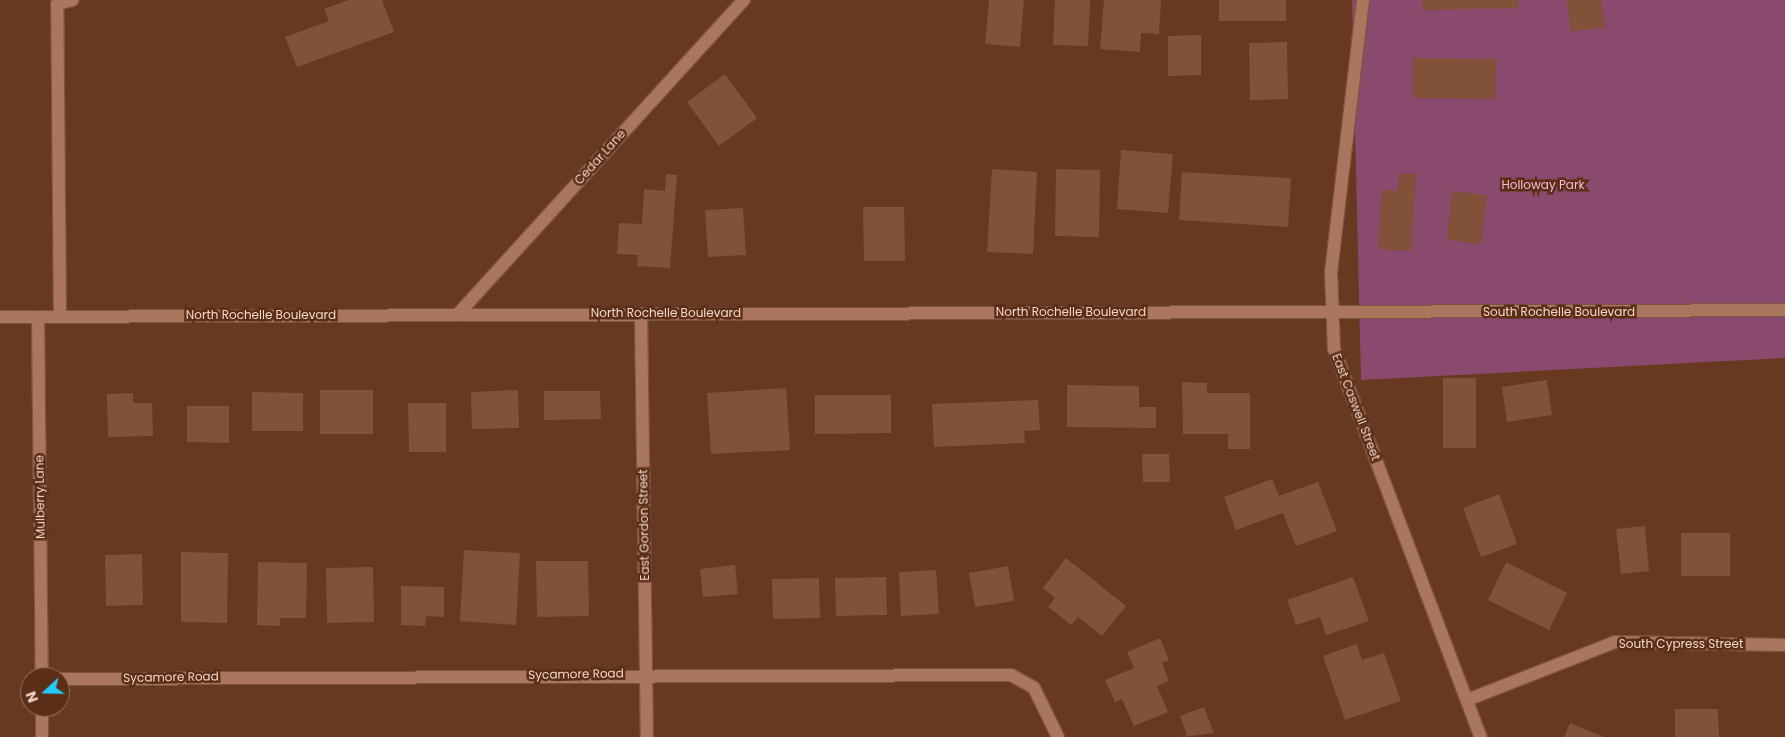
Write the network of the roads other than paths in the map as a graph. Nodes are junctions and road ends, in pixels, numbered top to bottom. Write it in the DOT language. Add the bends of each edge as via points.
graph roads {
  1 [pos="72,0"];
  2 [pos="744,0"];
  3 [pos="1363,0"];
  4 [pos="1333,310"];
  5 [pos="1785,310"];
  6 [pos="458,314"];
  7 [pos="641,314"];
  8 [pos="0,317"];
  9 [pos="38,317"];
  10 [pos="60,317"];
  11 [pos="1785,645"];
  12 [pos="42,667"];
  13 [pos="646,673"];
  14 [pos="70,678"];
  15 [pos="1467,700"];
  16 [pos="42,717"];
  17 [pos="42,737"];
  18 [pos="647,737"];
  19 [pos="1058,737"];
  20 [pos="1481,737"];
  1 -- 10 [label="street" via="57,4"];
  2 -- 6 [label="street, Cedar Lane"];
  3 -- 4 [label="street, East Caswell Street" via="1331,271"];
  4 -- 5 [label="street, South Rochelle Boulevard"];
  4 -- 7 [label="street, North Rochelle Boulevard"];
  4 -- 15 [label="street, East Caswell Street" via="1334,349"];
  6 -- 7 [label="street, North Rochelle Boulevard"];
  6 -- 10 [label="street, North Rochelle Boulevard"];
  7 -- 13 [label="street, East Gordon Street"];
  8 -- 9 [label="street, North Rochelle Boulevard"];
  9 -- 10 [label="street, North Rochelle Boulevard"];
  9 -- 12 [label="street, Mulberry Lane"];
  11 -- 15 [label="street, South Cypress Street" via="1615,642"];
  13 -- 14 [label="street, Sycamore Road"];
  13 -- 18 [label="street, East Gordon Street"];
  13 -- 19 [label="street, Sycamore Road" via="1011,675 1034,688"];
  15 -- 20 [label="street, East Caswell Street"];
  16 -- 17 [label="street"];
}
